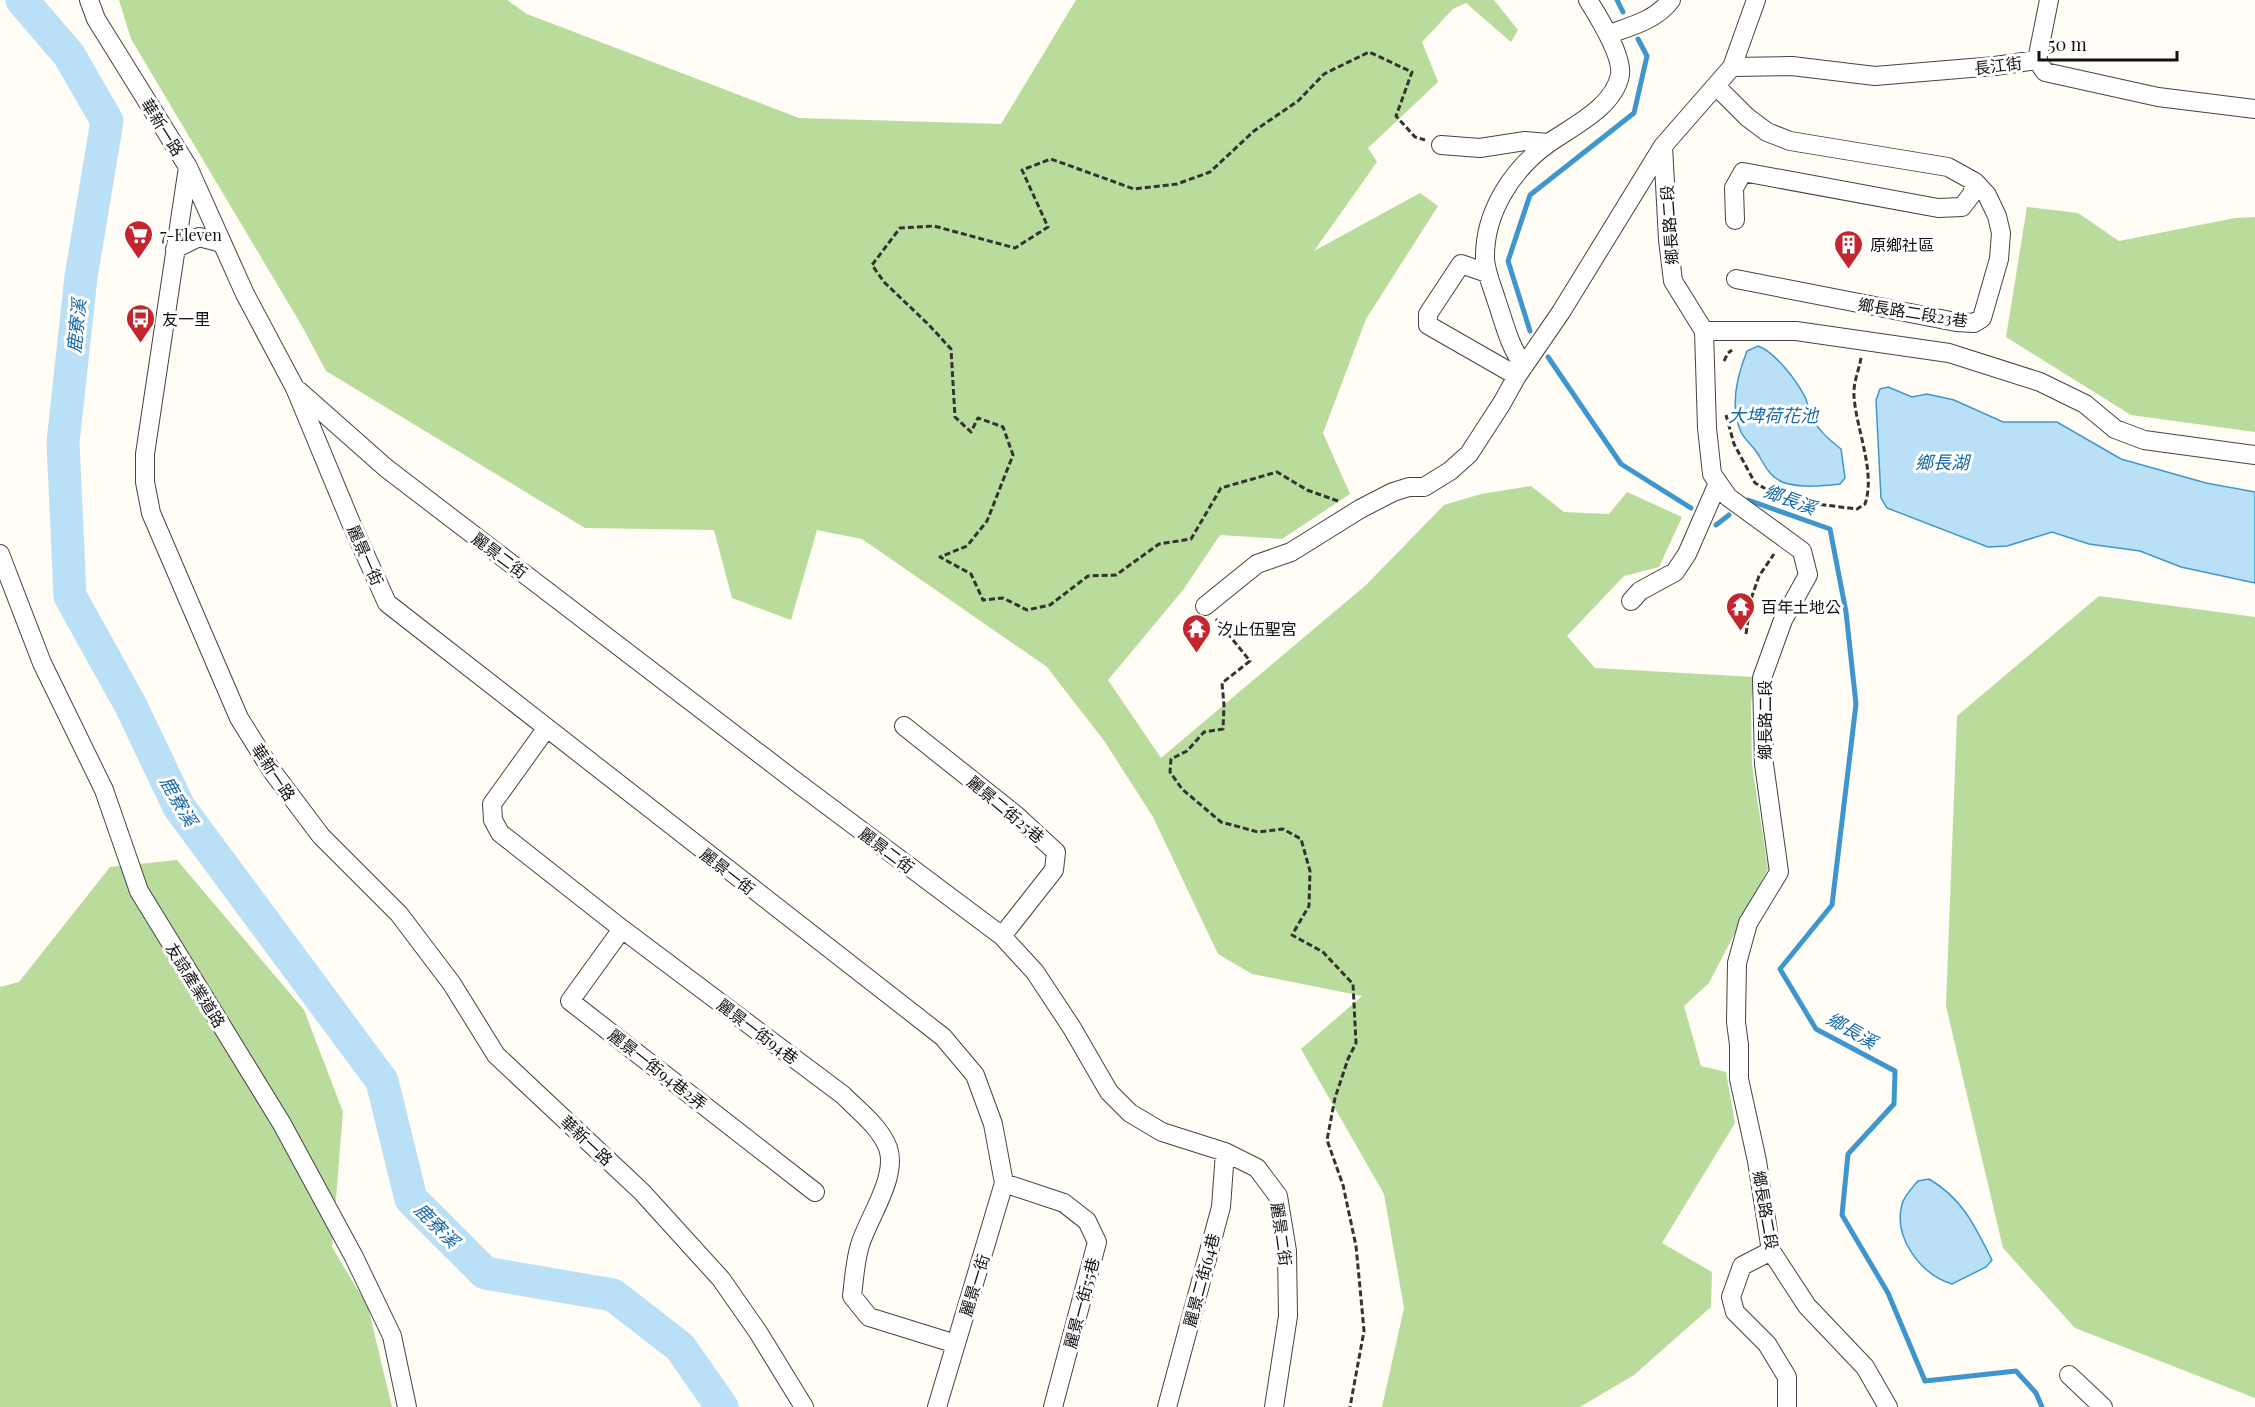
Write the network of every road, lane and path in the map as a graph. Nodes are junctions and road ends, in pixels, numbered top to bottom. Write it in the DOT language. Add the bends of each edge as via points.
graph roads {
  1 [pos="89,0"];
  2 [pos="1588,0"];
  3 [pos="1671,0"];
  4 [pos="1756,0"];
  5 [pos="2049,0"];
  6 [pos="1609,34"];
  7 [pos="2037,60"];
  8 [pos="1732,67"];
  9 [pos="1716,86"];
  10 [pos="2255,109"];
  11 [pos="1548,144"];
  12 [pos="1441,145"];
  13 [pos="1663,146"];
  14 [pos="188,167"];
  15 [pos="1975,182"];
  16 [pos="1735,220"];
  17 [pos="222,243"];
  18 [pos="175,249"];
  19 [pos="1487,273"];
  20 [pos="1736,279"];
  21 [pos="1704,331"];
  22 [pos="1736,331"];
  23 [pos="1862,341"];
  24 [pos="1520,371"];
  25 [pos="1723,371"];
  26 [pos="295,388"];
  27 [pos="1725,410"];
  28 [pos="2255,455"];
  29 [pos="1718,483"];
  30 [pos="1360,509"];
  31 [pos="1769,526"];
  32 [pos="0,554"];
  33 [pos="1631,601"];
  34 [pos="1205,606"];
  35 [pos="1746,634"];
  36 [pos="904,726"];
  37 [pos="546,729"];
  38 [pos="622,929"];
  39 [pos="1002,936"];
  40 [pos="1226,1152"];
  41 [pos="1004,1183"];
  42 [pos="815,1192"];
  43 [pos="1771,1251"];
  44 [pos="956,1344"];
  45 [pos="2070,1376"];
  46 [pos="407,1407"];
  47 [pos="804,1407"];
  48 [pos="937,1407"];
  49 [pos="1053,1407"];
  50 [pos="1167,1407"];
  51 [pos="1274,1407"];
  52 [pos="1350,1407"];
  53 [pos="1787,1407"];
  54 [pos="1888,1407"];
  55 [pos="2103,1407"];
  1 -- 14 [label="street, 華新一路" via="96,19"];
  2 -- 6 [label="street"];
  3 -- 6 [label="street" via="1646,20"];
  4 -- 8 [label="street"];
  5 -- 7 [label="street"];
  6 -- 11 [label="street" via="1620,73 1614,92 1595,111"];
  7 -- 8 [label="street, 長江街" via="1875,76 1792,66"];
  7 -- 10 [label="street, 長江街" via="2045,72 2158,97"];
  8 -- 9 [label="street"];
  9 -- 13 [label="street"];
  9 -- 15 [label="street, 鄉長路二段23巷" via="1746,117 1767,132 1790,141 1948,167"];
  11 -- 12 [label="street" via="1525,141 1480,148"];
  11 -- 19 [label="street" via="1515,174 1501,196 1488,225"];
  12 -- 30 [label="path" via="1415,136 1396,116 1412,72 1370,52 1324,74 1298,101 1254,131 1210,172 1177,184 1134,189 1051,159 1022,170 1048,226 1015,248 934,226 900,228 872,265 951,349 955,417 970,432 978,418 1003,427 1013,455 987,521 967,546 940,557 971,573 983,600 1003,598 1026,610 1050,605 1088,576 1116,575 1159,544 1191,539 1221,488 1277,472 1307,490"];
  13 -- 21 [label="street, 鄉長路二段" via="1673,281"];
  13 -- 24 [label="street"];
  14 -- 17 [label="street, 麗景一街"];
  14 -- 18 [label="street, 華新一路"];
  15 -- 16 [label="street" via="1962,207 1938,208 1743,172 1734,188"];
  15 -- 20 [label="street, 鄉長路二段23巷" via="1987,195 2001,233 1999,259 1982,318 1974,323"];
  17 -- 18 [label="street" via="199,237"];
  17 -- 26 [label="street, 麗景一街"];
  18 -- 47 [label="street, 華新一路" via="145,454 146,482 151,513 239,718 272,771 321,836 399,914 452,984 496,1055 642,1192 721,1279"];
  19 -- 24 [label="street"];
  19 -- 24 [label="street" via="1461,264 1428,314 1428,325"];
  21 -- 22 [label="street"];
  21 -- 29 [label="street, 鄉長路二段" via="1707,428 1712,474"];
  22 -- 23 [label="street" via="1796,331"];
  22 -- 25 [label="path" via="1733,350 1728,353"];
  23 -- 27 [label="path" via="1854,392 1868,495 1865,504 1857,509 1779,496 1755,483 1734,444"];
  23 -- 28 [label="street" via="1949,353 2040,382 2085,404 2115,429 2144,440"];
  24 -- 30 [label="street" via="1469,454 1450,471 1424,487 1393,492"];
  26 -- 37 [label="street, 麗景一街" via="387,603"];
  26 -- 39 [label="street, 麗景二街" via="386,468"];
  29 -- 31 [label="street, 鄉長路二段" via="1728,497"];
  29 -- 33 [label="street" via="1675,572 1640,591"];
  30 -- 34 [label="street" via="1291,552 1257,564"];
  31 -- 35 [label="path" via="1765,544 1775,555 1759,576"];
  31 -- 43 [label="street, 鄉長路二段" via="1802,551 1808,575 1783,620 1762,678 1764,764 1779,872 1748,923 1737,963 1739,1079 1758,1161"];
  32 -- 46 [label="street, 友諒產業道路" via="42,663 104,790 139,891 282,1124 354,1257 392,1336"];
  34 -- 52 [label="path" via="1250,661 1222,683 1223,729 1204,732 1187,752 1171,759 1170,772 1182,789 1221,822 1258,832 1283,829 1301,839 1310,871 1310,906 1292,935 1323,952 1353,984 1356,1043 1335,1098 1327,1140 1343,1185 1356,1246 1364,1331"];
  36 -- 39 [label="street, 麗景二街25巷" via="1056,852 1054,870"];
  37 -- 38 [label="street, 麗景一街94巷" via="492,804 493,820 500,832"];
  37 -- 41 [label="street, 麗景一街" via="943,1037 975,1076 993,1124"];
  38 -- 42 [label="street, 麗景一街94巷2弄" via="570,1001"];
  38 -- 44 [label="street, 麗景一街94巷" via="843,1095 874,1124 888,1149 889,1170 860,1246 852,1296 869,1317"];
  39 -- 40 [label="street, 麗景二街" via="1035,972 1109,1092 1130,1113 1162,1132"];
  40 -- 50 [label="street, 麗景二街64巷" via="1221,1207"];
  40 -- 51 [label="street, 麗景二街" via="1257,1167 1278,1197 1287,1251 1288,1316"];
  41 -- 44 [label="street, 麗景一街"];
  41 -- 49 [label="street, 麗景一街55巷" via="1064,1203 1087,1221 1097,1242"];
  43 -- 53 [label="street" via="1742,1266 1731,1298 1735,1312 1767,1344 1787,1377"];
  43 -- 54 [label="street, 鄉長路二段" via="1807,1306 1865,1367"];
  44 -- 48 [label="street, 麗景一街"];
  45 -- 55 [label="street"];
}
